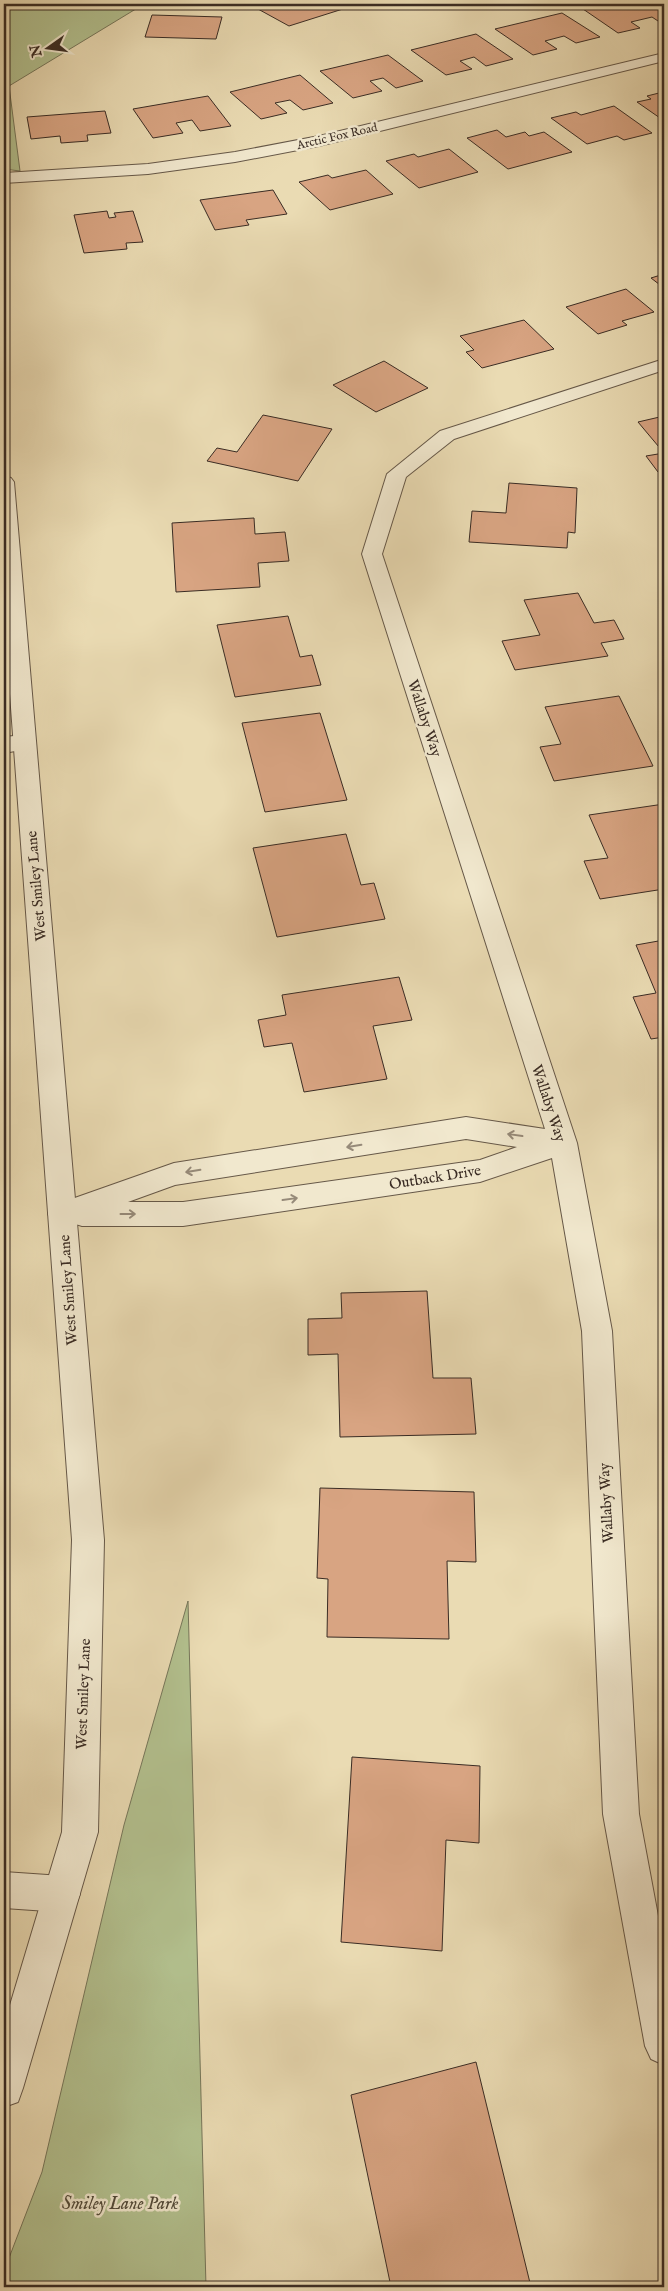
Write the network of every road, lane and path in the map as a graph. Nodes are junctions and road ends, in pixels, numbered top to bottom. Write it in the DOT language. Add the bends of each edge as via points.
graph roads {
  1 [pos="664,57"];
  2 [pos="4,178"];
  3 [pos="664,364"];
  4 [pos="4,482"];
  5 [pos="6,538"];
  6 [pos="14,744"];
  7 [pos="563,1143"];
  8 [pos="62,1214"];
  9 [pos="4,1890"];
  10 [pos="62,1894"];
  11 [pos="664,2046"];
  12 [pos="6,2079"];
  1 -- 2 [label="street, Arctic Fox Road" via="319,141 235,157 148,169"];
  3 -- 7 [label="street, Wallaby Way" via="447,435 397,474 372,554"];
  4 -- 5 [label="street, West Smiley Lane"];
  5 -- 6 [label="street, West Smiley Lane"];
  6 -- 8 [label="street, West Smiley Lane"];
  8 -- 7 [label="street, Outback Drive, one-way" via="183,1214 480,1171"];
  7 -- 8 [label="street, one-way" via="466,1128 174,1174"];
  7 -- 11 [label="street, Wallaby Way" via="597,1331 621,1814"];
  8 -- 10 [label="street, West Smiley Lane" via="88,1540 80,1832"];
  9 -- 10 [label="street"];
  10 -- 12 [label="street, West Smiley Lane"];
}
